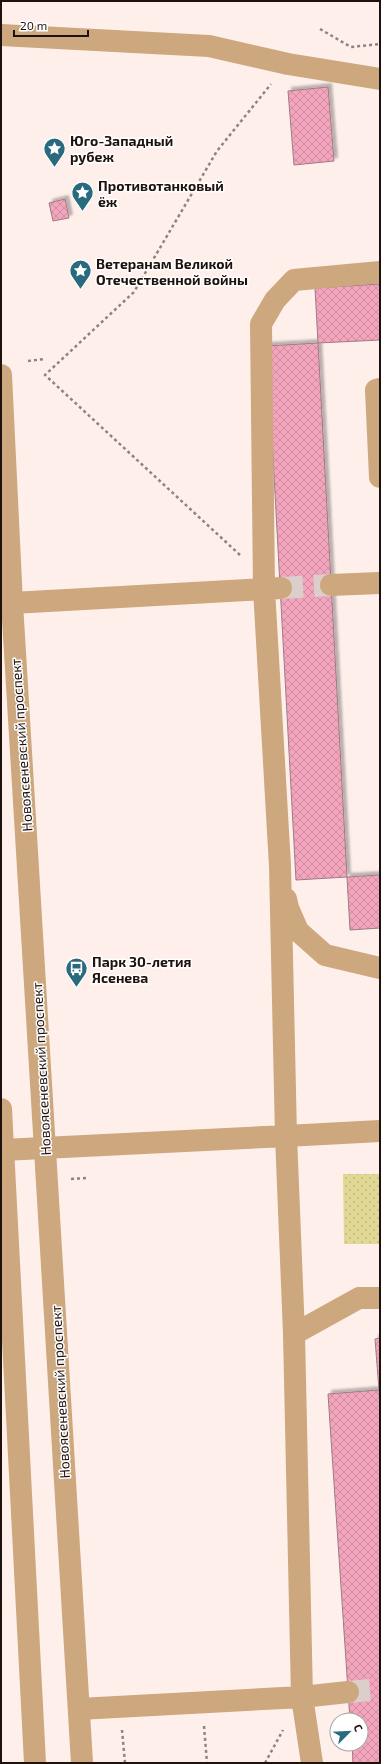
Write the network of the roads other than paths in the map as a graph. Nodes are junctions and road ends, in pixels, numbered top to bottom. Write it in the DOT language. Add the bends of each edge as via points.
graph roads {
  1 [pos="1,35"];
  2 [pos="380,79"];
  3 [pos="380,272"];
  4 [pos="1,375"];
  5 [pos="380,390"];
  6 [pos="380,476"];
  7 [pos="380,583"];
  8 [pos="270,585"];
  9 [pos="331,586"];
  10 [pos="12,603"];
  11 [pos="280,866"];
  12 [pos="380,968"];
  13 [pos="1,1109"];
  14 [pos="380,1131"];
  15 [pos="286,1136"];
  16 [pos="46,1149"];
  17 [pos="3,1150"];
  18 [pos="380,1298"];
  19 [pos="294,1334"];
  20 [pos="348,1692"];
  21 [pos="302,1697"];
  22 [pos="80,1709"];
  23 [pos="35,1763"];
  24 [pos="82,1763"];
  25 [pos="312,1763"];
  1 -- 2 [label="street" via="208,46 288,64"];
  3 -- 8 [label="street" via="294,280 275,300 261,324"];
  4 -- 10 [label="street, Новоясеневский проспект"];
  5 -- 6 [label="street" via="376,390"];
  7 -- 9 [label="street"];
  8 -- 10 [label="street"];
  8 -- 11 [label="street"];
  10 -- 16 [label="street, Новоясеневский проспект"];
  11 -- 12 [label="street" via="288,908 298,931 325,955"];
  11 -- 15 [label="street"];
  13 -- 17 [label="street"];
  14 -- 15 [label="street"];
  15 -- 16 [label="street"];
  15 -- 19 [label="street"];
  16 -- 17 [label="street"];
  16 -- 22 [label="street, Новоясеневский проспект"];
  17 -- 23 [label="street"];
  18 -- 19 [label="street" via="359,1298"];
  19 -- 21 [label="street"];
  20 -- 21 [label="street"];
  21 -- 22 [label="street"];
  21 -- 25 [label="street"];
  22 -- 24 [label="street, Новоясеневский проспект"];
}
